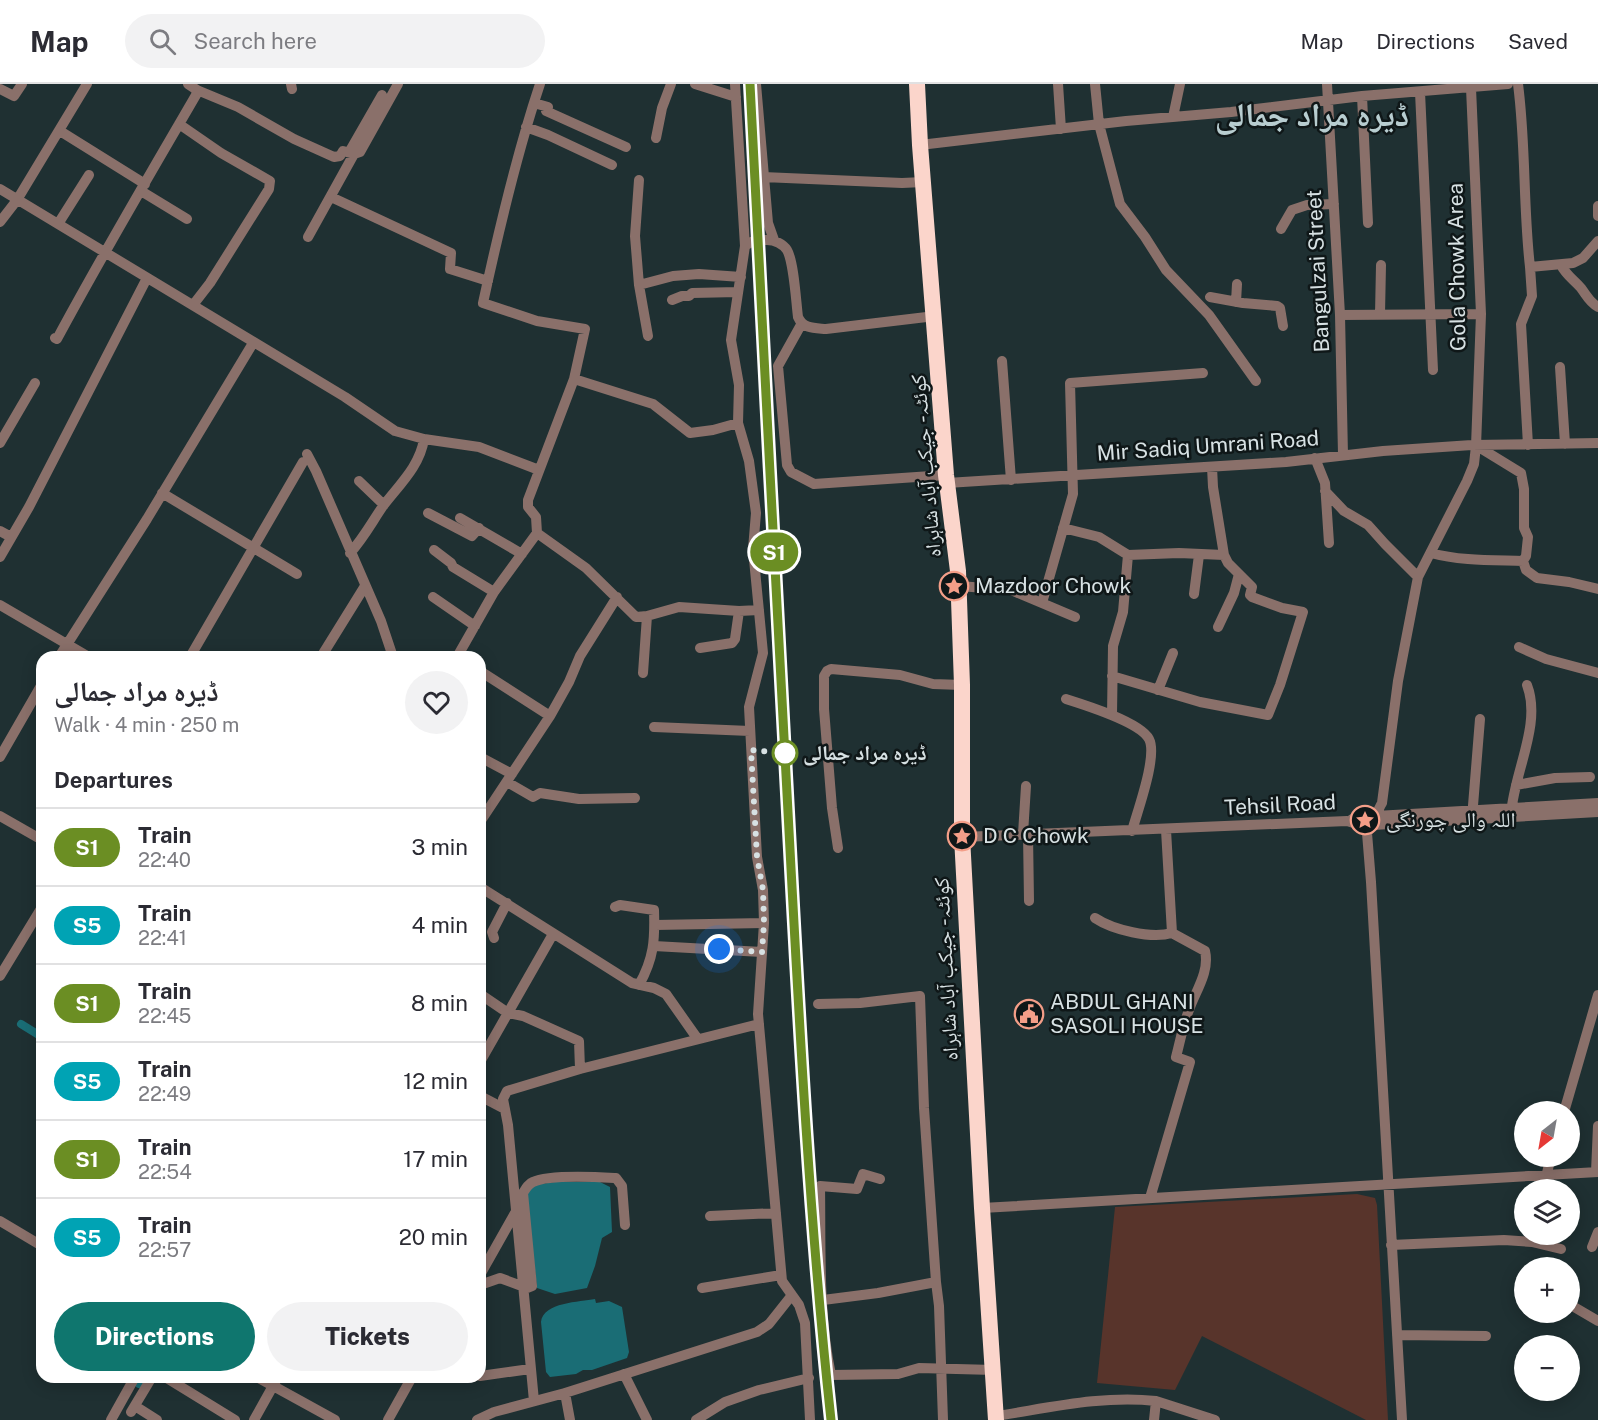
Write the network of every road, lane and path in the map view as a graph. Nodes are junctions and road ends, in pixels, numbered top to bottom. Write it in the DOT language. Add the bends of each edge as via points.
graph roads {
  1 [pos="22,84"];
  2 [pos="87,84"];
  3 [pos="399,84"];
  4 [pos="671,84"];
  5 [pos="695,84"];
  6 [pos="735,84"];
  7 [pos="760,84"];
  8 [pos="917,84"];
  9 [pos="1058,84"];
  10 [pos="1095,84"];
  11 [pos="1180,84"];
  12 [pos="1327,84"];
  13 [pos="1508,84"];
  14 [pos="1518,84"];
  15 [pos="537,85"];
  16 [pos="1477,86"];
  17 [pos="192,87"];
  18 [pos="0,89"];
  19 [pos="1420,92"];
  20 [pos="382,95"];
  21 [pos="1362,96"];
  22 [pos="736,97"];
  23 [pos="1329,101"];
  24 [pos="534,103"];
  25 [pos="1173,117"];
  26 [pos="179,124"];
  27 [pos="1099,124"];
  28 [pos="526,127"];
  29 [pos="1061,129"];
  30 [pos="60,131"];
  31 [pos="656,138"];
  32 [pos="920,145"];
  33 [pos="626,147"];
  34 [pos="353,154"];
  35 [pos="612,165"];
  36 [pos="89,176"];
  37 [pos="763,177"];
  38 [pos="639,180"];
  39 [pos="923,182"];
  40 [pos="143,187"];
  41 [pos="0,189"];
  42 [pos="331,197"];
  43 [pos="17,200"];
  44 [pos="1334,204"];
  45 [pos="1598,206"];
  46 [pos="1598,216"];
  47 [pos="187,219"];
  48 [pos="0,222"];
  49 [pos="1368,223"];
  50 [pos="58,224"];
  51 [pos="1281,229"];
  52 [pos="308,237"];
  53 [pos="774,240"];
  54 [pos="1598,241"];
  55 [pos="745,246"];
  56 [pos="104,252"];
  57 [pos="1381,265"];
  58 [pos="1561,265"];
  59 [pos="1530,267"];
  60 [pos="741,277"];
  61 [pos="147,278"];
  62 [pos="488,281"];
  63 [pos="1237,284"];
  64 [pos="639,285"];
  65 [pos="738,292"];
  66 [pos="1210,297"];
  67 [pos="672,300"];
  68 [pos="1236,302"];
  69 [pos="193,306"];
  70 [pos="1598,307"];
  71 [pos="1431,313"];
  72 [pos="1380,314"];
  73 [pos="1481,314"];
  74 [pos="1340,315"];
  75 [pos="935,316"];
  76 [pos="802,323"];
  77 [pos="1283,326"];
  78 [pos="648,336"];
  79 [pos="55,338"];
  80 [pos="253,343"];
  81 [pos="1002,361"];
  82 [pos="1560,367"];
  83 [pos="1433,370"];
  84 [pos="1203,373"];
  85 [pos="574,379"];
  86 [pos="1256,381"];
  87 [pos="35,383"];
  88 [pos="738,423"];
  89 [pos="424,439"];
  90 [pos="0,443"];
  91 [pos="1598,443"];
  92 [pos="1565,444"];
  93 [pos="1528,445"];
  94 [pos="1474,446"];
  95 [pos="1343,455"];
  96 [pos="1315,458"];
  97 [pos="1212,467"];
  98 [pos="539,470"];
  99 [pos="1071,476"];
  100 [pos="947,479"];
  101 [pos="1011,480"];
  102 [pos="359,481"];
  103 [pos="1325,490"];
  104 [pos="162,493"];
  105 [pos="384,506"];
  106 [pos="428,513"];
  107 [pos="460,518"];
  108 [pos="479,528"];
  109 [pos="1063,528"];
  110 [pos="0,531"];
  111 [pos="537,533"];
  112 [pos="11,537"];
  113 [pos="1329,543"];
  114 [pos="253,547"];
  115 [pos="434,550"];
  116 [pos="350,553"];
  117 [pos="1431,553"];
  118 [pos="522,554"];
  119 [pos="1128,555"];
  120 [pos="1199,555"];
  121 [pos="1224,555"];
  122 [pos="0,558"];
  123 [pos="1523,561"];
  124 [pos="297,574"];
  125 [pos="1239,574"];
  126 [pos="1418,577"];
  127 [pos="365,586"];
  128 [pos="959,586"];
  129 [pos="1598,589"];
  130 [pos="494,592"];
  131 [pos="1194,594"];
  132 [pos="434,597"];
  133 [pos="617,597"];
  134 [pos="1042,603"];
  135 [pos="0,604"];
  136 [pos="759,610"];
  137 [pos="739,611"];
  138 [pos="647,616"];
  139 [pos="1075,617"];
  140 [pos="475,626"];
  141 [pos="1218,627"];
  142 [pos="68,644"];
  143 [pos="1519,647"];
  144 [pos="700,648"];
  145 [pos="63,651"];
  146 [pos="79,651"];
  147 [pos="193,651"];
  148 [pos="325,651"];
  149 [pos="391,651"];
  150 [pos="460,651"];
  151 [pos="1173,653"];
  152 [pos="643,673"];
  153 [pos="1598,673"];
  154 [pos="486,675"];
  155 [pos="1113,676"];
  156 [pos="962,685"];
  157 [pos="1527,685"];
  158 [pos="1158,690"];
  159 [pos="36,694"];
  160 [pos="1066,699"];
  161 [pos="1112,715"];
  162 [pos="550,716"];
  163 [pos="1480,719"];
  164 [pos="654,726"];
  165 [pos="750,731"];
  166 [pos="0,757"];
  167 [pos="486,761"];
  168 [pos="1590,777"];
  169 [pos="510,778"];
  170 [pos="1516,785"];
  171 [pos="1026,786"];
  172 [pos="635,798"];
  173 [pos="1598,803"];
  174 [pos="1598,812"];
  175 [pos="486,813"];
  176 [pos="1511,813"];
  177 [pos="1472,815"];
  178 [pos="0,816"];
  179 [pos="1367,823"];
  180 [pos="1166,830"];
  181 [pos="1132,831"];
  182 [pos="1025,834"];
  183 [pos="36,837"];
  184 [pos="962,837"];
  185 [pos="838,848"];
  186 [pos="486,891"];
  187 [pos="1029,902"];
  188 [pos="507,903"];
  189 [pos="615,907"];
  190 [pos="36,917"];
  191 [pos="1095,918"];
  192 [pos="764,923"];
  193 [pos="655,925"];
  194 [pos="1172,933"];
  195 [pos="553,934"];
  196 [pos="494,938"];
  197 [pos="654,946"];
  198 [pos="762,952"];
  199 [pos="0,976"];
  200 [pos="639,985"];
  201 [pos="1598,995"];
  202 [pos="486,998"];
  203 [pos="818,1004"];
  204 [pos="508,1013"];
  205 [pos="759,1024"];
  206 [pos="697,1038"];
  207 [pos="486,1052"];
  208 [pos="580,1069"];
  209 [pos="486,1099"];
  210 [pos="1567,1101"];
  211 [pos="505,1109"];
  212 [pos="1598,1126"];
  213 [pos="1548,1167"];
  214 [pos="1597,1172"];
  215 [pos="1546,1174"];
  216 [pos="880,1179"];
  217 [pos="1545,1179"];
  218 [pos="1387,1184"];
  219 [pos="1150,1198"];
  220 [pos="982,1208"];
  221 [pos="516,1212"];
  222 [pos="776,1213"];
  223 [pos="710,1216"];
  224 [pos="0,1221"];
  225 [pos="625,1225"];
  226 [pos="1598,1232"];
  227 [pos="1514,1239"];
  228 [pos="36,1242"];
  229 [pos="1391,1245"];
  230 [pos="1550,1245"];
  231 [pos="1592,1247"];
  232 [pos="1561,1249"];
  233 [pos="486,1264"];
  234 [pos="781,1275"];
  235 [pos="936,1282"];
  236 [pos="486,1283"];
  237 [pos="524,1287"];
  238 [pos="702,1288"];
  239 [pos="792,1295"];
  240 [pos="823,1300"];
  241 [pos="1580,1311"];
  242 [pos="1598,1322"];
  243 [pos="1397,1335"];
  244 [pos="1486,1336"];
  245 [pos="530,1369"];
  246 [pos="941,1369"];
  247 [pos="994,1370"];
  248 [pos="624,1374"];
  249 [pos="486,1375"];
  250 [pos="809,1378"];
  251 [pos="132,1383"];
  252 [pos="148,1383"];
  253 [pos="175,1383"];
  254 [pos="274,1383"];
  255 [pos="276,1383"];
  256 [pos="409,1383"];
  257 [pos="565,1393"];
  258 [pos="534,1401"];
  259 [pos="1156,1401"];
  260 [pos="495,1416"];
  261 [pos="319,1417"];
  262 [pos="1197,1417"];
  263 [pos="996,1418"];
  264 [pos="111,1420"];
  265 [pos="157,1420"];
  266 [pos="235,1420"];
  267 [pos="254,1420"];
  268 [pos="335,1420"];
  269 [pos="388,1420"];
  270 [pos="477,1420"];
  271 [pos="570,1420"];
  272 [pos="647,1420"];
  273 [pos="696,1420"];
  274 [pos="810,1420"];
  275 [pos="943,1420"];
  276 [pos="1154,1420"];
  277 [pos="1215,1420"];
  278 [pos="1402,1420"];
  1 -- 18 [label="street" via="14,96"];
  2 -- 30 [label="street"];
  3 -- 34 [label="street" via="360,152"];
  4 -- 31 [label="street"];
  5 -- 22 [label="street"];
  6 -- 22 [label="street"];
  7 -- 37 [label="street"];
  8 -- 32 [label="highway, کوئٹہ - جیکب آباد شاہراہ"];
  9 -- 29 [label="street"];
  10 -- 27 [label="street"];
  11 -- 25 [label="street"];
  12 -- 23 [label="street, Bangulzai Street"];
  13 -- 16 [label="street"];
  14 -- 59 [label="street"];
  15 -- 24 [label="street"];
  16 -- 19 [label="street"];
  16 -- 73 [label="street, Gola Chowk Area"];
  17 -- 26 [label="street" via="196,95"];
  17 -- 34 [label="street" via="334,157 343,151"];
  19 -- 21 [label="street"];
  19 -- 71 [label="street"];
  20 -- 34 [label="street" via="351,149"];
  21 -- 23 [label="street"];
  21 -- 49 [label="street"];
  22 -- 55 [label="street"];
  23 -- 25 [label="street"];
  23 -- 44 [label="street, Bangulzai Street"];
  24 -- 28 [label="street"];
  24 -- 33 [label="street"];
  25 -- 27 [label="street"];
  26 -- 40 [label="street"];
  26 -- 69 [label="street" via="270,181 269,189"];
  27 -- 29 [label="street"];
  27 -- 86 [label="street" via="1120,204 1166,270 1209,315"];
  28 -- 35 [label="street"];
  28 -- 62 [label="street"];
  29 -- 32 [label="street"];
  30 -- 40 [label="street"];
  30 -- 43 [label="street"];
  32 -- 39 [label="highway, کوئٹہ - جیکب آباد شاہراہ"];
  34 -- 42 [label="street"];
  36 -- 50 [label="street"];
  37 -- 39 [label="street"];
  37 -- 53 [label="street"];
  38 -- 64 [label="street" via="635,236"];
  39 -- 75 [label="highway, کوئٹہ - جیکب آباد شاہراہ"];
  40 -- 47 [label="street"];
  40 -- 56 [label="street"];
  41 -- 43 [label="street"];
  42 -- 52 [label="street"];
  42 -- 62 [label="street" via="451,253 450,268"];
  43 -- 48 [label="street"];
  43 -- 50 [label="street"];
  44 -- 51 [label="street" via="1292,210"];
  44 -- 74 [label="street, Bangulzai Street"];
  45 -- 46 [label="street"];
  50 -- 56 [label="street"];
  53 -- 55 [label="street" via="750,241"];
  53 -- 76 [label="street" via="787,249"];
  54 -- 58 [label="street" via="1583,258"];
  55 -- 60 [label="street"];
  56 -- 61 [label="street"];
  56 -- 79 [label="street"];
  57 -- 72 [label="street"];
  58 -- 59 [label="street"];
  58 -- 70 [label="street"];
  59 -- 93 [label="street" via="1532,296 1521,324"];
  60 -- 64 [label="street" via="682,275"];
  60 -- 65 [label="street"];
  61 -- 69 [label="street"];
  61 -- 112 [label="street"];
  62 -- 85 [label="street" via="483,303 537,321 585,329"];
  63 -- 68 [label="street"];
  64 -- 78 [label="street"];
  65 -- 67 [label="street" via="692,293"];
  65 -- 88 [label="street" via="731,340 739,385"];
  66 -- 68 [label="street"];
  68 -- 77 [label="street" via="1280,307"];
  69 -- 80 [label="street"];
  71 -- 72 [label="street"];
  71 -- 73 [label="street"];
  71 -- 83 [label="street"];
  72 -- 74 [label="street"];
  73 -- 94 [label="street, Gola Chowk Area"];
  74 -- 95 [label="street, Bangulzai Street"];
  75 -- 76 [label="street" via="826,329"];
  75 -- 100 [label="highway, کوئٹہ - جیکب آباد شاہراہ"];
  76 -- 100 [label="street, Mir Sadiq Umrani Road" via="778,366 787,465 791,472 814,484"];
  80 -- 89 [label="street" via="395,431"];
  80 -- 104 [label="street"];
  81 -- 101 [label="street"];
  82 -- 92 [label="street"];
  84 -- 99 [label="street" via="1070,382"];
  85 -- 88 [label="street" via="653,404 690,433"];
  85 -- 98 [label="street"];
  87 -- 90 [label="street"];
  88 -- 136 [label="street" via="749,461 756,513 753,549"];
  89 -- 98 [label="street" via="479,447"];
  89 -- 105 [label="street" via="408,476"];
  91 -- 92 [label="street, Mir Sadiq Umrani Road"];
  92 -- 93 [label="street, Mir Sadiq Umrani Road"];
  93 -- 94 [label="street, Mir Sadiq Umrani Road"];
  94 -- 95 [label="street, Mir Sadiq Umrani Road"];
  94 -- 117 [label="street, Gola Chowk Area" via="1474,464"];
  94 -- 123 [label="street" via="1521,473 1528,537"];
  95 -- 96 [label="street, Mir Sadiq Umrani Road"];
  96 -- 97 [label="street, Mir Sadiq Umrani Road"];
  96 -- 103 [label="street"];
  97 -- 99 [label="street, Mir Sadiq Umrani Road"];
  97 -- 121 [label="street"];
  98 -- 111 [label="street" via="528,500 536,517"];
  99 -- 101 [label="street, Mir Sadiq Umrani Road"];
  99 -- 109 [label="street" via="1071,507"];
  100 -- 101 [label="street, Mir Sadiq Umrani Road"];
  100 -- 128 [label="highway, کوئٹہ - جیکب آباد شاہراہ"];
  102 -- 105 [label="street"];
  103 -- 113 [label="street"];
  103 -- 126 [label="street" via="1344,511 1368,525"];
  104 -- 114 [label="street"];
  104 -- 142 [label="street"];
  105 -- 116 [label="street"];
  106 -- 108 [label="street" via="472,536"];
  107 -- 108 [label="street"];
  108 -- 118 [label="street"];
  109 -- 119 [label="street" via="1099,537"];
  109 -- 134 [label="street"];
  110 -- 112 [label="street"];
  111 -- 118 [label="street"];
  111 -- 133 [label="street" via="586,568"];
  112 -- 122 [label="street"];
  114 -- 116 [label="street" via="305,458 316,471"];
  114 -- 124 [label="street"];
  114 -- 147 [label="street"];
  115 -- 130 [label="street" via="453,567"];
  116 -- 127 [label="street"];
  117 -- 123 [label="street"];
  117 -- 126 [label="street, Gola Chowk Area"];
  118 -- 130 [label="street"];
  119 -- 120 [label="street"];
  119 -- 155 [label="street" via="1123,612 1113,646"];
  120 -- 121 [label="street"];
  120 -- 131 [label="street"];
  121 -- 125 [label="street"];
  123 -- 129 [label="street" via="1526,570 1537,578"];
  125 -- 141 [label="street"];
  125 -- 158 [label="street" via="1252,587 1252,597 1303,612 1268,715"];
  126 -- 179 [label="street, Gola Chowk Area" via="1398,681 1382,803"];
  127 -- 148 [label="street"];
  127 -- 149 [label="street"];
  128 -- 134 [label="street" via="1011,590"];
  128 -- 156 [label="highway, کوئٹہ - جیکب آباد شاہراہ"];
  130 -- 140 [label="street"];
  132 -- 140 [label="street"];
  133 -- 138 [label="street" via="636,617"];
  133 -- 162 [label="street" via="580,656"];
  134 -- 139 [label="street"];
  135 -- 142 [label="street"];
  136 -- 137 [label="street"];
  136 -- 165 [label="street" via="763,653 749,707"];
  137 -- 138 [label="street" via="679,607"];
  137 -- 144 [label="street" via="732,643"];
  138 -- 152 [label="street"];
  140 -- 150 [label="street"];
  142 -- 145 [label="street"];
  142 -- 146 [label="street"];
  143 -- 153 [label="street"];
  151 -- 158 [label="street"];
  154 -- 162 [label="street"];
  155 -- 158 [label="street"];
  155 -- 161 [label="street"];
  156 -- 184 [label="highway, کوئٹہ - جیکب آباد شاہراہ"];
  156 -- 185 [label="street" via="933,684 900,675 855,670 827,671 824,709"];
  157 -- 170 [label="street" via="1532,697 1532,718"];
  159 -- 166 [label="street"];
  160 -- 161 [label="street"];
  161 -- 181 [label="street" via="1141,731 1149,738 1152,749"];
  162 -- 169 [label="street"];
  163 -- 177 [label="street"];
  164 -- 165 [label="street"];
  165 -- 192 [label="street"];
  167 -- 169 [label="street"];
  168 -- 170 [label="street"];
  169 -- 172 [label="street" via="533,796"];
  169 -- 175 [label="street"];
  170 -- 176 [label="street"];
  171 -- 182 [label="street"];
  173 -- 176 [label="street"];
  174 -- 176 [label="street"];
  176 -- 177 [label="street, Tehsil Road"];
  177 -- 179 [label="street, Tehsil Road"];
  178 -- 183 [label="street"];
  179 -- 180 [label="street, Tehsil Road"];
  179 -- 218 [label="street"];
  180 -- 181 [label="street, Tehsil Road"];
  180 -- 194 [label="street"];
  181 -- 182 [label="street, Tehsil Road"];
  182 -- 184 [label="street, Tehsil Road"];
  182 -- 187 [label="street"];
  184 -- 220 [label="highway, کوئٹہ - جیکب آباد شاہراہ"];
  186 -- 188 [label="street"];
  188 -- 195 [label="street"];
  188 -- 196 [label="street" via="492,932"];
  189 -- 193 [label="street" via="654,910"];
  190 -- 199 [label="street"];
  191 -- 194 [label="street" via="1143,934"];
  192 -- 193 [label="street"];
  192 -- 198 [label="street"];
  193 -- 197 [label="street"];
  194 -- 219 [label="street" via="1205,951 1207,957 1176,1057 1190,1062"];
  195 -- 200 [label="street"];
  195 -- 204 [label="street"];
  197 -- 198 [label="street"];
  197 -- 200 [label="street" via="650,966"];
  198 -- 205 [label="street"];
  200 -- 206 [label="street" via="666,994"];
  201 -- 210 [label="street"];
  202 -- 204 [label="street"];
  203 -- 235 [label="street" via="920,996"];
  204 -- 207 [label="street"];
  204 -- 208 [label="street" via="579,1041"];
  205 -- 206 [label="street"];
  205 -- 222 [label="street"];
  206 -- 208 [label="street"];
  208 -- 211 [label="street" via="507,1091 503,1099"];
  209 -- 211 [label="street"];
  211 -- 221 [label="street"];
  212 -- 214 [label="street"];
  213 -- 215 [label="street"];
  214 -- 215 [label="street"];
  215 -- 217 [label="street"];
  215 -- 218 [label="street"];
  216 -- 240 [label="street" via="863,1174 857,1189 820,1186"];
  218 -- 219 [label="street"];
  218 -- 229 [label="street"];
  219 -- 220 [label="street"];
  220 -- 247 [label="highway, کوئٹہ - جیکب آباد شاہراہ"];
  221 -- 233 [label="street"];
  221 -- 237 [label="street"];
  222 -- 223 [label="street"];
  222 -- 234 [label="street"];
  224 -- 228 [label="street"];
  225 -- 237 [label="street" via="622,1186 616,1179 534,1181 523,1193 532,1286"];
  226 -- 231 [label="street"];
  227 -- 229 [label="street"];
  229 -- 243 [label="street"];
  230 -- 232 [label="street"];
  234 -- 238 [label="street"];
  234 -- 239 [label="street"];
  235 -- 240 [label="street"];
  235 -- 246 [label="street"];
  236 -- 237 [label="street" via="500,1278"];
  237 -- 245 [label="street"];
  239 -- 248 [label="street" via="769,1324 757,1332"];
  239 -- 250 [label="street" via="805,1323"];
  240 -- 246 [label="street" via="831,1375"];
  241 -- 242 [label="street"];
  243 -- 244 [label="street"];
  243 -- 278 [label="street"];
  245 -- 249 [label="street"];
  245 -- 258 [label="street"];
  246 -- 247 [label="street"];
  246 -- 275 [label="street"];
  247 -- 263 [label="highway, کوئٹہ - جیکب آباد شاہراہ"];
  248 -- 257 [label="street"];
  248 -- 272 [label="street"];
  250 -- 273 [label="street" via="725,1402"];
  250 -- 274 [label="street"];
  251 -- 264 [label="street"];
  252 -- 265 [label="street" via="133,1409"];
  253 -- 266 [label="street"];
  254 -- 267 [label="street"];
  255 -- 261 [label="street"];
  256 -- 269 [label="street"];
  257 -- 258 [label="street"];
  257 -- 271 [label="street"];
  258 -- 260 [label="street"];
  259 -- 262 [label="street"];
  259 -- 263 [label="street" via="1092,1401"];
  259 -- 276 [label="street"];
  260 -- 270 [label="street"];
  261 -- 268 [label="street"];
  262 -- 277 [label="street"];
}
